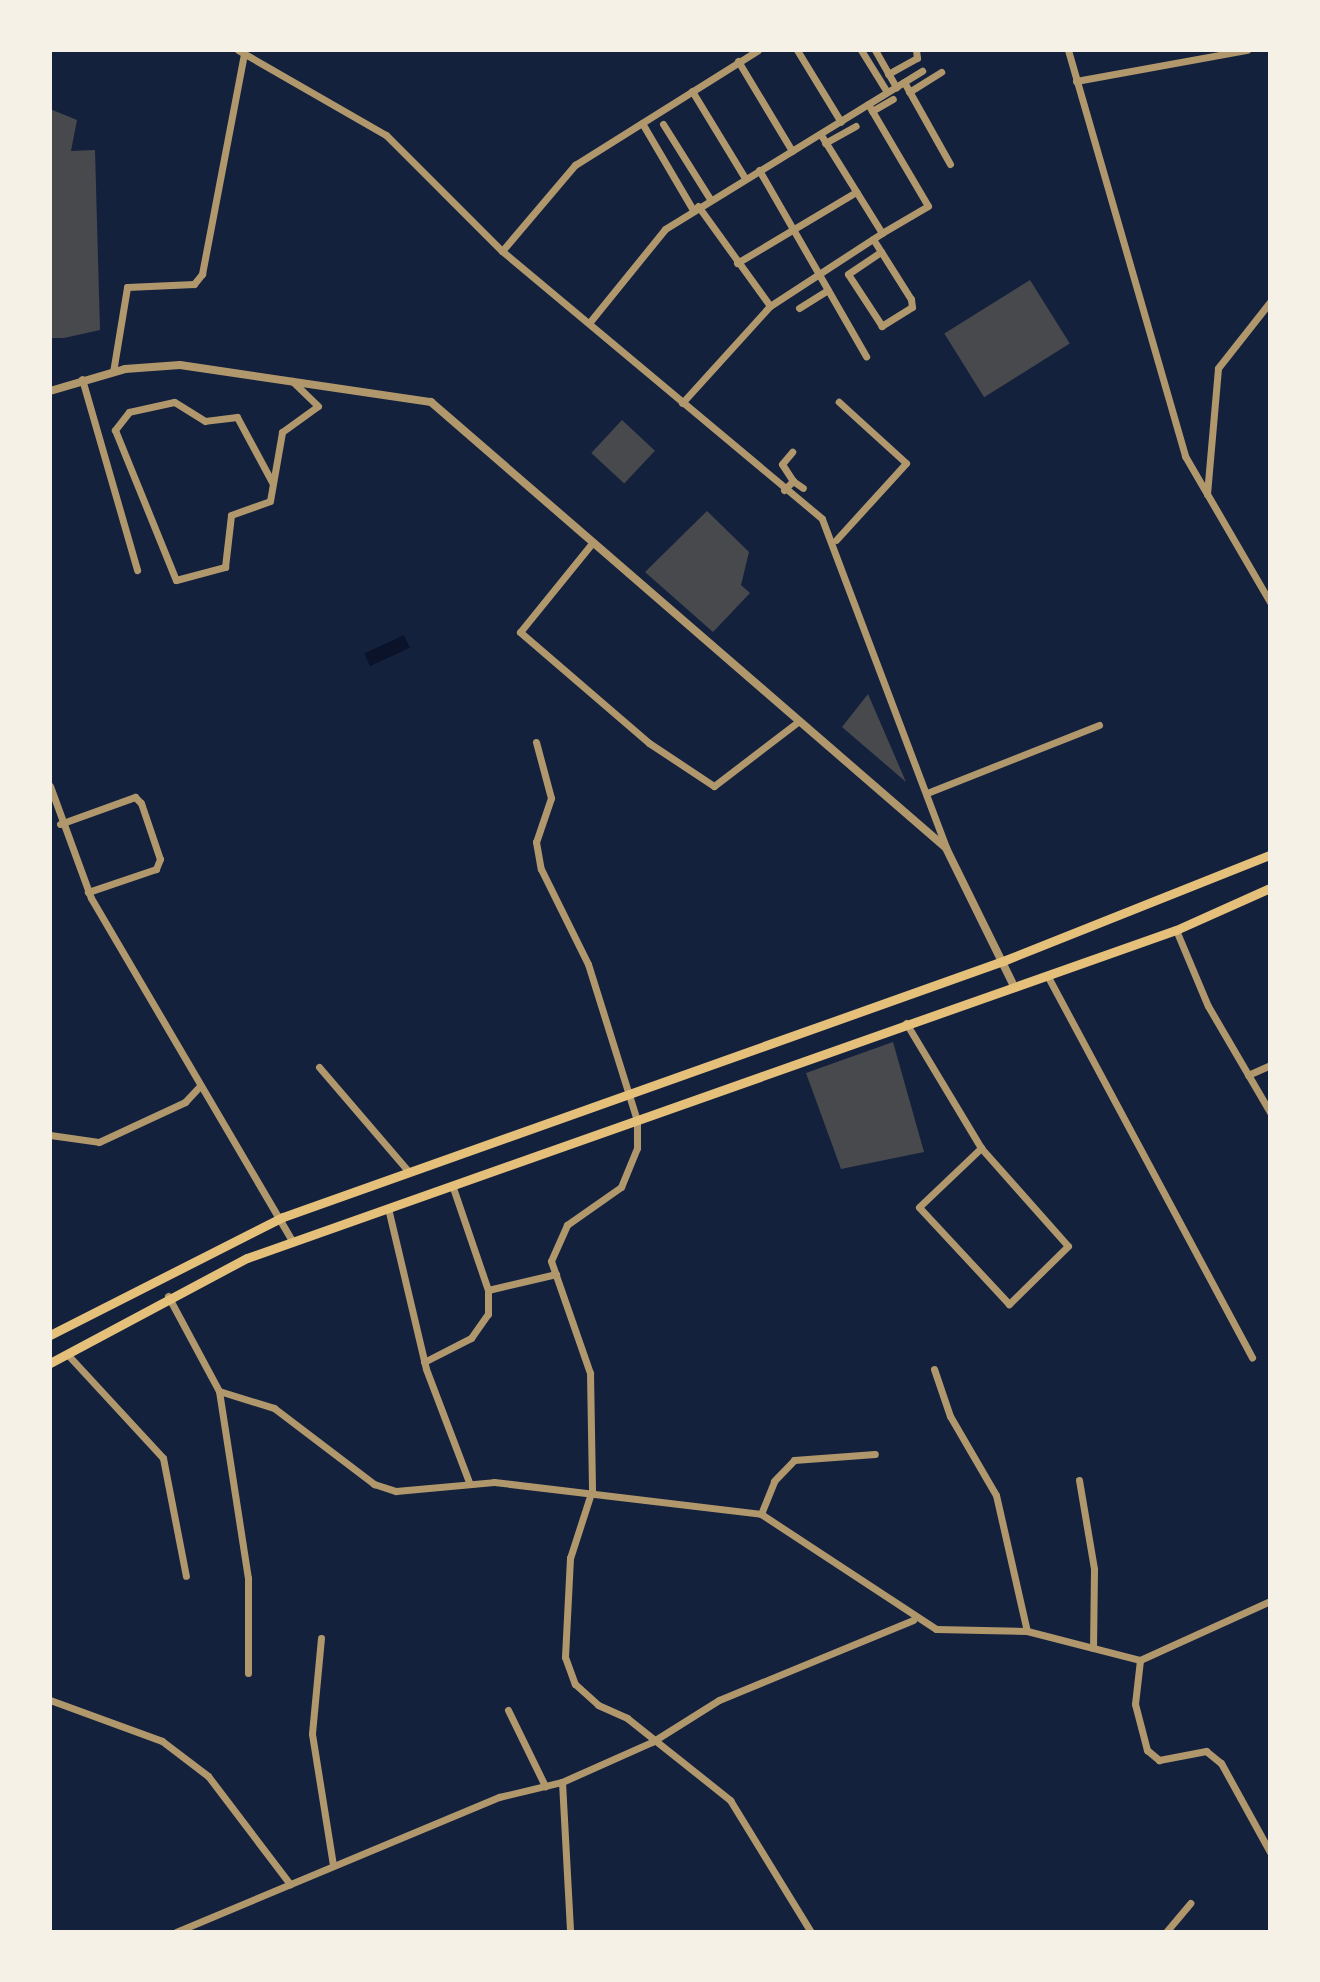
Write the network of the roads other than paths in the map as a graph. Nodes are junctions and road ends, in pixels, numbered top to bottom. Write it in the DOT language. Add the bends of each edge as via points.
graph roads {
  1 [pos="758,50"];
  2 [pos="797,50"];
  3 [pos="861,50"];
  4 [pos="875,50"];
  5 [pos="916,50"];
  6 [pos="1068,50"];
  7 [pos="1247,50"];
  8 [pos="241,52"];
  9 [pos="738,61"];
  10 [pos="922,71"];
  11 [pos="941,72"];
  12 [pos="888,74"];
  13 [pos="1076,81"];
  14 [pos="900,84"];
  15 [pos="692,91"];
  16 [pos="887,92"];
  17 [pos="909,92"];
  18 [pos="893,99"];
  19 [pos="870,108"];
  20 [pos="841,122"];
  21 [pos="642,123"];
  22 [pos="663,124"];
  23 [pos="856,126"];
  24 [pos="823,139"];
  25 [pos="792,151"];
  26 [pos="950,164"];
  27 [pos="759,170"];
  28 [pos="745,178"];
  29 [pos="856,192"];
  30 [pos="710,199"];
  31 [pos="696,208"];
  32 [pos="794,228"];
  33 [pos="882,233"];
  34 [pos="873,239"];
  35 [pos="502,251"];
  36 [pos="881,252"];
  37 [pos="737,263"];
  38 [pos="819,273"];
  39 [pos="828,290"];
  40 [pos="1270,302"];
  41 [pos="770,306"];
  42 [pos="799,308"];
  43 [pos="589,323"];
  44 [pos="866,356"];
  45 [pos="113,372"];
  46 [pos="82,379"];
  47 [pos="292,381"];
  48 [pos="50,391"];
  49 [pos="839,402"];
  50 [pos="682,403"];
  51 [pos="792,452"];
  52 [pos="793,481"];
  53 [pos="272,482"];
  54 [pos="803,488"];
  55 [pos="784,490"];
  56 [pos="1207,494"];
  57 [pos="836,540"];
  58 [pos="593,542"];
  59 [pos="137,570"];
  60 [pos="1270,602"];
  61 [pos="799,721"];
  62 [pos="1099,725"];
  63 [pos="536,742"];
  64 [pos="50,786"];
  65 [pos="927,793"];
  66 [pos="60,824"];
  67 [pos="946,848"];
  68 [pos="1270,855"];
  69 [pos="1270,888"];
  70 [pos="88,892"];
  71 [pos="1176,930"];
  72 [pos="1003,961"];
  73 [pos="1047,975"];
  74 [pos="1015,988"];
  75 [pos="906,1023"];
  76 [pos="1270,1065"];
  77 [pos="319,1067"];
  78 [pos="1248,1075"];
  79 [pos="199,1087"];
  80 [pos="631,1091"];
  81 [pos="1270,1112"];
  82 [pos="637,1120"];
  83 [pos="50,1135"];
  84 [pos="981,1148"];
  85 [pos="409,1172"];
  86 [pos="452,1185"];
  87 [pos="388,1208"];
  88 [pos="283,1217"];
  89 [pos="293,1242"];
  90 [pos="556,1274"];
  91 [pos="488,1290"];
  92 [pos="168,1296"];
  93 [pos="50,1335"];
  94 [pos="68,1355"];
  95 [pos="1252,1358"];
  96 [pos="424,1362"];
  97 [pos="50,1363"];
  98 [pos="934,1369"];
  99 [pos="219,1391"];
  100 [pos="875,1454"];
  101 [pos="1079,1480"];
  102 [pos="469,1482"];
  103 [pos="592,1490"];
  104 [pos="761,1514"];
  105 [pos="186,1576"];
  106 [pos="1270,1601"];
  107 [pos="913,1620"];
  108 [pos="1027,1631"];
  109 [pos="321,1638"];
  110 [pos="1093,1648"];
  111 [pos="1140,1660"];
  112 [pos="248,1673"];
  113 [pos="50,1700"];
  114 [pos="508,1710"];
  115 [pos="652,1742"];
  116 [pos="562,1782"];
  117 [pos="545,1786"];
  118 [pos="1270,1852"];
  119 [pos="333,1865"];
  120 [pos="290,1884"];
  121 [pos="1190,1903"];
  122 [pos="176,1932"];
  123 [pos="570,1932"];
  124 [pos="811,1932"];
  125 [pos="1166,1932"];
  1 -- 9 [label="street"];
  2 -- 20 [label="street"];
  3 -- 16 [label="street"];
  4 -- 12 [label="street"];
  5 -- 12 [label="street" via="917,58"];
  6 -- 13 [label="street"];
  7 -- 13 [label="street"];
  8 -- 35 [label="street" via="386,135"];
  8 -- 45 [label="street" via="202,274 194,284 127,287"];
  9 -- 15 [label="street"];
  9 -- 25 [label="street"];
  10 -- 14 [label="street"];
  11 -- 17 [label="street"];
  12 -- 14 [label="street"];
  13 -- 56 [label="street" via="1164,397"];
  14 -- 16 [label="street"];
  14 -- 17 [label="street"];
  15 -- 21 [label="street"];
  15 -- 28 [label="street"];
  16 -- 19 [label="street"];
  17 -- 26 [label="street"];
  18 -- 19 [label="street"];
  19 -- 20 [label="street"];
  19 -- 33 [label="street" via="928,206"];
  20 -- 24 [label="street"];
  21 -- 31 [label="street"];
  21 -- 35 [label="street" via="575,165"];
  22 -- 30 [label="street"];
  23 -- 24 [label="street"];
  24 -- 25 [label="street"];
  24 -- 29 [label="street"];
  25 -- 27 [label="street"];
  27 -- 28 [label="street"];
  27 -- 32 [label="street"];
  28 -- 30 [label="street"];
  29 -- 32 [label="street"];
  29 -- 33 [label="street"];
  30 -- 31 [label="street"];
  31 -- 37 [label="street"];
  31 -- 43 [label="street" via="665,229"];
  32 -- 37 [label="street"];
  32 -- 38 [label="street"];
  33 -- 34 [label="street"];
  34 -- 36 [label="street"];
  34 -- 38 [label="street"];
  35 -- 43 [label="street"];
  36 -- 36 [label="street" via="848,274 882,326 912,307"];
  37 -- 41 [label="street"];
  38 -- 39 [label="street"];
  38 -- 41 [label="street"];
  39 -- 42 [label="street"];
  39 -- 44 [label="street"];
  40 -- 56 [label="street" via="1218,368"];
  41 -- 50 [label="street"];
  43 -- 50 [label="street"];
  45 -- 46 [label="street"];
  45 -- 47 [label="street" via="180,365"];
  46 -- 48 [label="street"];
  46 -- 59 [label="street"];
  47 -- 53 [label="street" via="318,406 282,432"];
  47 -- 58 [label="street" via="431,402"];
  49 -- 57 [label="street" via="906,463"];
  50 -- 55 [label="street"];
  51 -- 52 [label="street" via="782,464"];
  52 -- 54 [label="street"];
  52 -- 55 [label="street"];
  53 -- 53 [label="street" via="237,417 205,421 174,402 117,418 116,443 176,580 225,567 231,515 270,501"];
  55 -- 57 [label="street"];
  56 -- 60 [label="street"];
  57 -- 65 [label="street"];
  58 -- 61 [label="street"];
  58 -- 61 [label="street" via="520,632 532,643 649,743 714,786"];
  61 -- 67 [label="street"];
  62 -- 65 [label="street"];
  63 -- 80 [label="street" via="551,798 536,842 541,869 569,914"];
  64 -- 66 [label="street"];
  65 -- 67 [label="street"];
  66 -- 70 [label="street"];
  66 -- 70 [label="street" via="135,797 141,803 160,859 156,869"];
  67 -- 72 [label="street"];
  68 -- 72 [label="main road"];
  69 -- 71 [label="main road"];
  70 -- 79 [label="street"];
  71 -- 73 [label="main road"];
  71 -- 78 [label="street"];
  72 -- 74 [label="street"];
  72 -- 80 [label="main road"];
  73 -- 74 [label="main road"];
  73 -- 95 [label="street"];
  74 -- 75 [label="main road"];
  75 -- 82 [label="main road"];
  75 -- 84 [label="street"];
  76 -- 78 [label="street"];
  77 -- 85 [label="street"];
  78 -- 81 [label="street"];
  79 -- 83 [label="street" via="185,1102 99,1142"];
  79 -- 88 [label="street"];
  80 -- 82 [label="street"];
  80 -- 85 [label="main road"];
  82 -- 86 [label="main road"];
  82 -- 90 [label="street" via="637,1148 621,1187 567,1225 551,1261"];
  84 -- 84 [label="street" via="1068,1246 1009,1304 919,1207"];
  85 -- 88 [label="main road"];
  86 -- 87 [label="main road"];
  86 -- 91 [label="street"];
  87 -- 89 [label="main road"];
  87 -- 96 [label="street"];
  88 -- 89 [label="street"];
  88 -- 93 [label="main road"];
  89 -- 92 [label="main road"];
  90 -- 91 [label="street"];
  90 -- 103 [label="street" via="590,1373"];
  91 -- 96 [label="street" via="481,1327"];
  92 -- 94 [label="main road"];
  92 -- 99 [label="street"];
  94 -- 97 [label="main road"];
  94 -- 105 [label="street" via="163,1458"];
  96 -- 102 [label="street"];
  98 -- 108 [label="street" via="950,1416 996,1495"];
  99 -- 102 [label="street" via="274,1408 374,1484 396,1491"];
  99 -- 112 [label="street" via="248,1578"];
  100 -- 104 [label="street" via="794,1460 774,1481"];
  101 -- 110 [label="street" via="1094,1569"];
  102 -- 103 [label="street"];
  103 -- 104 [label="street"];
  103 -- 115 [label="street" via="570,1558 565,1657 575,1684"];
  104 -- 107 [label="street"];
  106 -- 111 [label="street"];
  107 -- 108 [label="street" via="936,1629"];
  107 -- 115 [label="street" via="719,1700"];
  108 -- 110 [label="street"];
  109 -- 119 [label="street" via="312,1734"];
  110 -- 111 [label="street"];
  111 -- 118 [label="street" via="1135,1704 1147,1750 1159,1760 1206,1751 1221,1763"];
  113 -- 120 [label="street" via="162,1741 208,1776"];
  114 -- 117 [label="street"];
  115 -- 116 [label="street"];
  115 -- 124 [label="street" via="730,1800"];
  116 -- 117 [label="street"];
  116 -- 123 [label="street"];
  117 -- 119 [label="street" via="499,1797"];
  119 -- 120 [label="street"];
  120 -- 122 [label="street"];
  121 -- 125 [label="street"];
}
